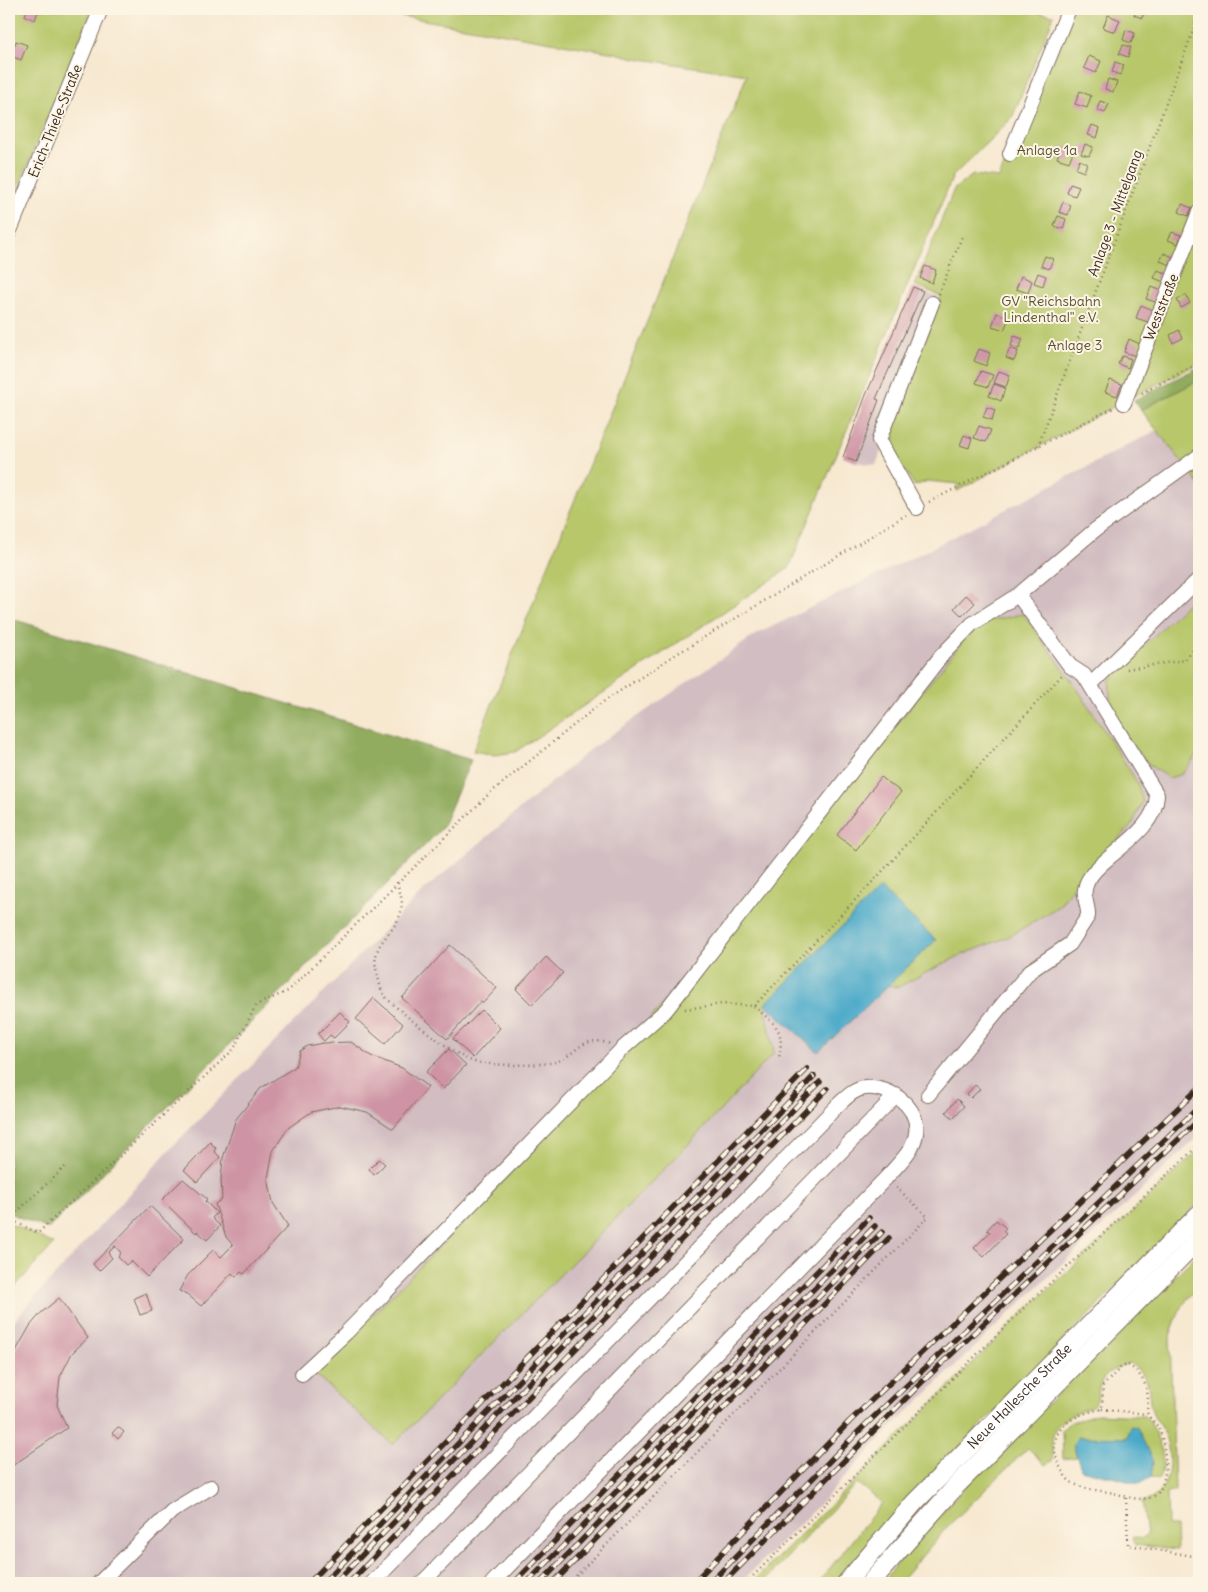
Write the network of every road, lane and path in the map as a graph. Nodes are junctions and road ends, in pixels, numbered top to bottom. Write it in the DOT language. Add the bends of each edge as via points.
graph roads {
  1 [pos="101,9"];
  2 [pos="1069,9"];
  3 [pos="1199,15"];
  4 [pos="1010,154"];
  5 [pos="13,210"];
  6 [pos="1199,212"];
  7 [pos="9,233"];
  8 [pos="963,234"];
  9 [pos="932,303"];
  10 [pos="1199,363"];
  11 [pos="1124,403"];
  12 [pos="1038,446"];
  13 [pos="1199,456"];
  14 [pos="917,508"];
  15 [pos="1199,579"];
  16 [pos="1018,595"];
  17 [pos="1199,643"];
  18 [pos="1070,666"];
  19 [pos="1103,673"];
  20 [pos="1090,685"];
  21 [pos="397,882"];
  22 [pos="754,1006"];
  23 [pos="666,1010"];
  24 [pos="621,1050"];
  25 [pos="779,1058"];
  26 [pos="896,1095"];
  27 [pos="928,1095"];
  28 [pos="1199,1145"];
  29 [pos="65,1167"];
  30 [pos="886,1178"];
  31 [pos="1199,1214"];
  32 [pos="1199,1239"];
  33 [pos="302,1374"];
  34 [pos="1102,1409"];
  35 [pos="1147,1414"];
  36 [pos="211,1486"];
  37 [pos="1126,1498"];
  38 [pos="1199,1558"];
  39 [pos="99,1583"];
  40 [pos="372,1583"];
  41 [pos="422,1583"];
  42 [pos="492,1583"];
  43 [pos="569,1583"];
  44 [pos="746,1583"];
  45 [pos="846,1583"];
  46 [pos="870,1583"];
  1 -- 5 [label="street, Erich-Thiele-Straße"];
  2 -- 4 [label="street"];
  3 -- 12 [label="path, Anlage 3 - Mittelgang"];
  5 -- 7 [label="street, Erich-Thiele-Straße"];
  6 -- 11 [label="street, Weststraße"];
  8 -- 9 [label="path" via="938,296"];
  9 -- 14 [label="street" via="879,440"];
  10 -- 11 [label="path"];
  11 -- 12 [label="path"];
  12 -- 14 [label="path"];
  13 -- 16 [label="street" via="1094,530"];
  14 -- 21 [label="path" via="600,704 489,794"];
  15 -- 19 [label="street"];
  16 -- 18 [label="street"];
  16 -- 23 [label="street" via="972,624 942,655"];
  17 -- 19 [label="path" via="1185,660"];
  18 -- 20 [label="street" via="1084,675"];
  18 -- 22 [label="path"];
  19 -- 20 [label="street"];
  20 -- 27 [label="street" via="1157,795 1157,804 1143,828 1088,881 1084,896 1088,916 1070,944 1030,971"];
  21 -- 24 [label="path" via="402,906 397,922 377,947 376,972 384,994 428,1033 470,1061 482,1064 531,1066 558,1062 577,1046 591,1041 606,1042"];
  21 -- 29 [label="path" via="288,991 256,1005 234,1049 38,1233 9,1219"];
  22 -- 23 [label="path" via="722,1004"];
  22 -- 25 [label="path" via="779,1028 782,1041"];
  23 -- 24 [label="street"];
  24 -- 33 [label="street" via="346,1333"];
  26 -- 30 [label="street" via="916,1121 916,1134 911,1148"];
  26 -- 40 [label="street" via="879,1088 864,1088 852,1092 839,1104"];
  26 -- 41 [label="street"];
  28 -- 44 [label="path" via="1033,1298"];
  30 -- 42 [label="street"];
  30 -- 43 [label="path" via="928,1217"];
  31 -- 45 [label="main road, Neue Hallesche Straße" via="914,1503"];
  32 -- 46 [label="main road, Neue Hallesche Straße" via="956,1486"];
  34 -- 35 [label="path"];
  34 -- 35 [label="path" via="1103,1386 1121,1367 1128,1365 1146,1386"];
  34 -- 37 [label="path" via="1084,1412 1068,1420 1058,1430 1055,1448 1067,1478 1076,1485"];
  35 -- 37 [label="path" via="1159,1427 1162,1438 1166,1465 1163,1483 1150,1498"];
  36 -- 39 [label="street" via="172,1511"];
  37 -- 38 [label="path" via="1128,1545"];
}
